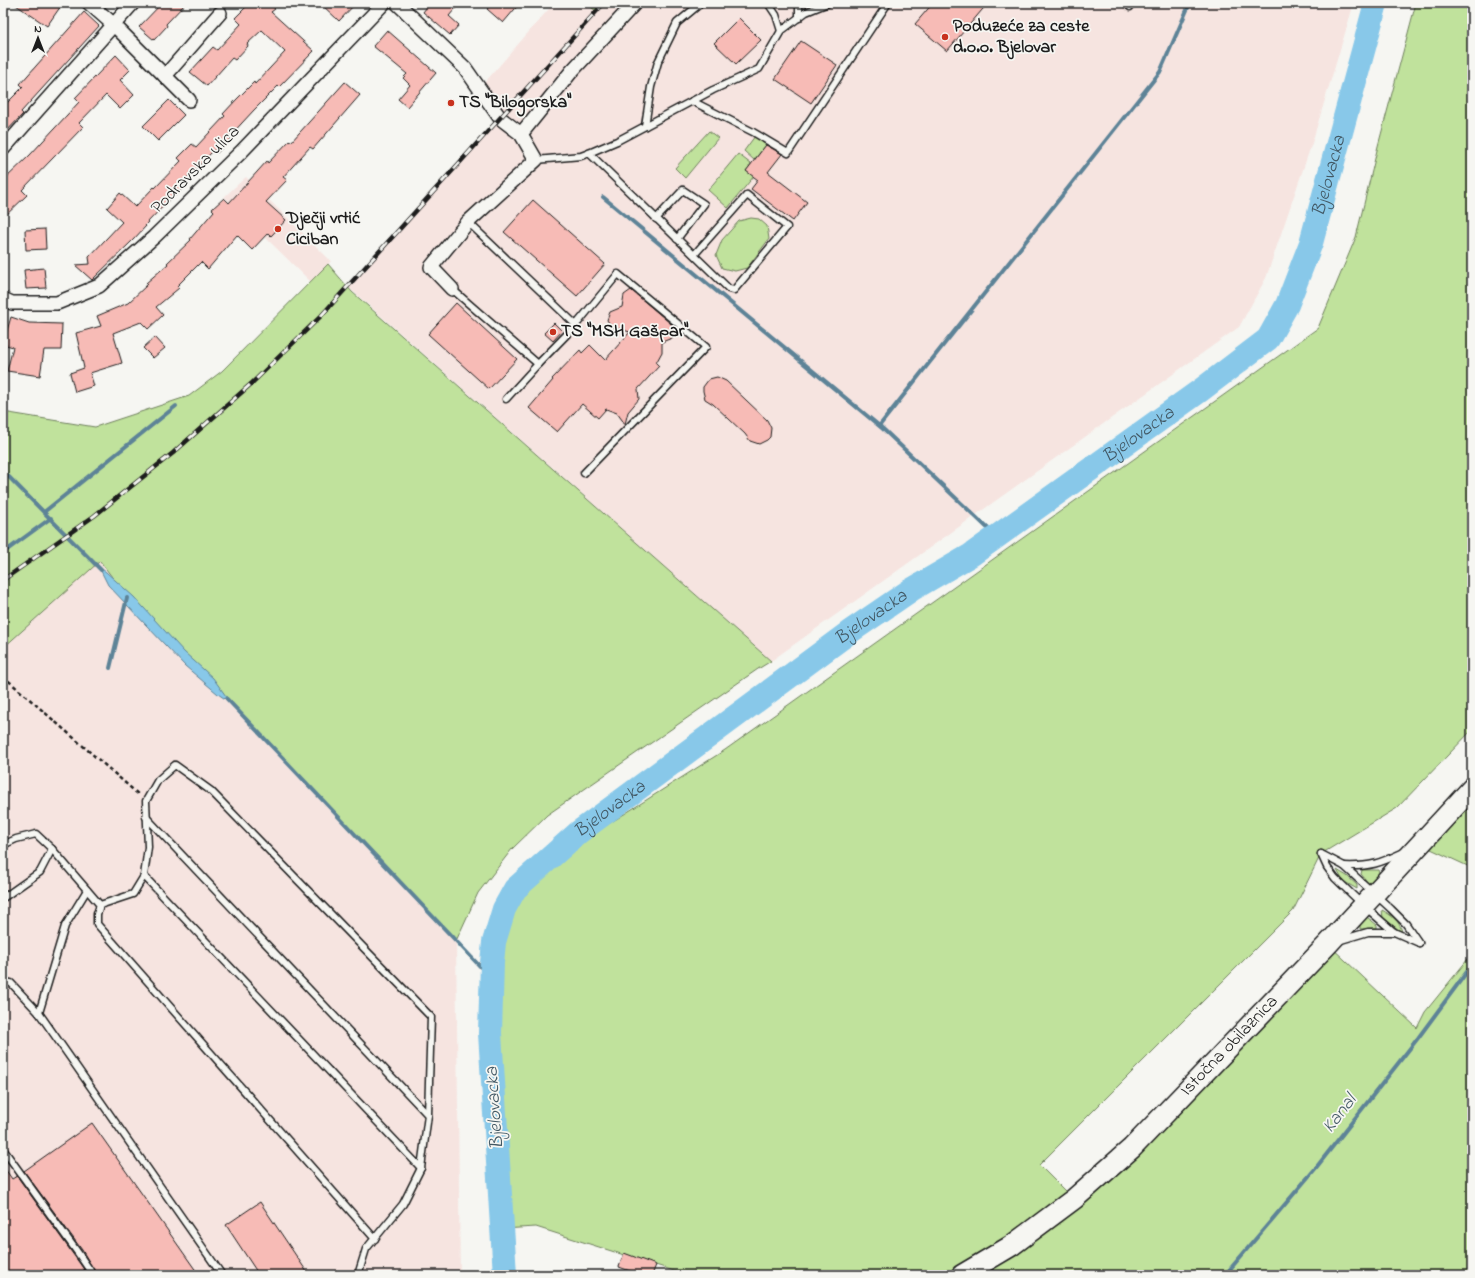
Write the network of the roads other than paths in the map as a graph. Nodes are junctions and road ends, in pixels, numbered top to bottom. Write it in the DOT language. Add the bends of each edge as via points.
graph roads {
  1 [pos="89,3"];
  2 [pos="133,3"];
  3 [pos="384,3"];
  4 [pos="397,3"];
  5 [pos="635,3"];
  6 [pos="701,3"];
  7 [pos="768,3"];
  8 [pos="799,3"];
  9 [pos="828,3"];
  10 [pos="888,3"];
  11 [pos="1126,3"];
  12 [pos="1132,3"];
  13 [pos="220,13"];
  14 [pos="799,18"];
  15 [pos="114,25"];
  16 [pos="781,32"];
  17 [pos="165,76"];
  18 [pos="189,100"];
  19 [pos="692,101"];
  20 [pos="645,126"];
  21 [pos="521,134"];
  22 [pos="3,149"];
  23 [pos="589,153"];
  24 [pos="536,160"];
  25 [pos="656,219"];
  26 [pos="468,222"];
  27 [pos="677,239"];
  28 [pos="694,255"];
  29 [pos="452,289"];
  30 [pos="3,299"];
  31 [pos="576,326"];
  32 [pos="538,364"];
  33 [pos="506,399"];
  34 [pos="584,473"];
  35 [pos="1472,788"];
  36 [pos="146,817"];
  37 [pos="1420,844"];
  38 [pos="3,845"];
  39 [pos="52,849"];
  40 [pos="1344,866"];
  41 [pos="144,876"];
  42 [pos="87,890"];
  43 [pos="3,898"];
  44 [pos="1368,900"];
  45 [pos="100,905"];
  46 [pos="1394,932"];
  47 [pos="1328,944"];
  48 [pos="3,982"];
  49 [pos="39,1013"];
  50 [pos="428,1116"];
  51 [pos="3,1149"];
  52 [pos="421,1168"];
  53 [pos="375,1239"];
  54 [pos="93,1275"];
  55 [pos="222,1275"];
  56 [pos="358,1275"];
  57 [pos="962,1275"];
  1 -- 15 [label="street"];
  2 -- 15 [label="street"];
  3 -- 30 [label="street, Podravska ulica" via="241,152 154,237 99,286 57,303 12,303"];
  4 -- 21 [label="street" via="464,68 500,118"];
  5 -- 21 [label="street" via="571,72"];
  6 -- 20 [label="lane" via="678,23 658,62"];
  7 -- 16 [label="lane" via="776,15"];
  8 -- 14 [label="lane"];
  9 -- 14 [label="lane" via="806,12"];
  10 -- 19 [label="lane" via="788,153"];
  11 -- 12 [label="lane" via="1130,7"];
  13 -- 17 [label="street"];
  14 -- 16 [label="lane"];
  15 -- 17 [label="street"];
  15 -- 22 [label="street"];
  16 -- 19 [label="lane" via="759,69"];
  17 -- 18 [label="street"];
  19 -- 20 [label="lane"];
  20 -- 23 [label="lane"];
  21 -- 24 [label="street"];
  23 -- 24 [label="lane"];
  23 -- 25 [label="lane"];
  24 -- 26 [label="street"];
  25 -- 27 [label="lane"];
  25 -- 27 [label="lane" via="683,190 704,204"];
  26 -- 29 [label="street" via="431,267"];
  26 -- 31 [label="lane"];
  27 -- 28 [label="lane"];
  28 -- 28 [label="lane" via="729,289 734,290 787,227 747,195"];
  29 -- 32 [label="lane"];
  31 -- 32 [label="lane"];
  31 -- 34 [label="lane" via="618,274 706,347"];
  32 -- 33 [label="lane"];
  35 -- 37 [label="main road, Istočna obilaznica"];
  36 -- 41 [label="lane" via="148,847"];
  36 -- 50 [label="lane"];
  36 -- 50 [label="lane" via="146,801 158,780 175,765 211,791 431,1017"];
  37 -- 40 [label="lane" via="1375,864"];
  37 -- 44 [label="main road, Istočna obilaznica"];
  38 -- 39 [label="lane" via="36,834"];
  39 -- 42 [label="lane"];
  39 -- 43 [label="lane" via="40,872"];
  40 -- 44 [label="lane"];
  40 -- 44 [label="lane" via="1321,854 1335,878"];
  41 -- 45 [label="lane" via="132,894"];
  41 -- 52 [label="lane"];
  42 -- 45 [label="lane"];
  42 -- 49 [label="lane" via="65,926"];
  44 -- 46 [label="lane"];
  44 -- 46 [label="lane" via="1391,909 1406,924 1419,943"];
  44 -- 47 [label="main road, Istočna obilaznica"];
  45 -- 53 [label="lane" via="97,924"];
  46 -- 47 [label="lane" via="1368,932"];
  47 -- 57 [label="main road, Istočna obilaznica" via="1132,1148 1068,1204 1011,1246"];
  48 -- 49 [label="lane" via="11,983"];
  49 -- 55 [label="lane"];
  50 -- 52 [label="lane"];
  51 -- 54 [label="lane"];
  52 -- 53 [label="lane" via="403,1204"];
  53 -- 56 [label="lane" via="366,1249"];
}
